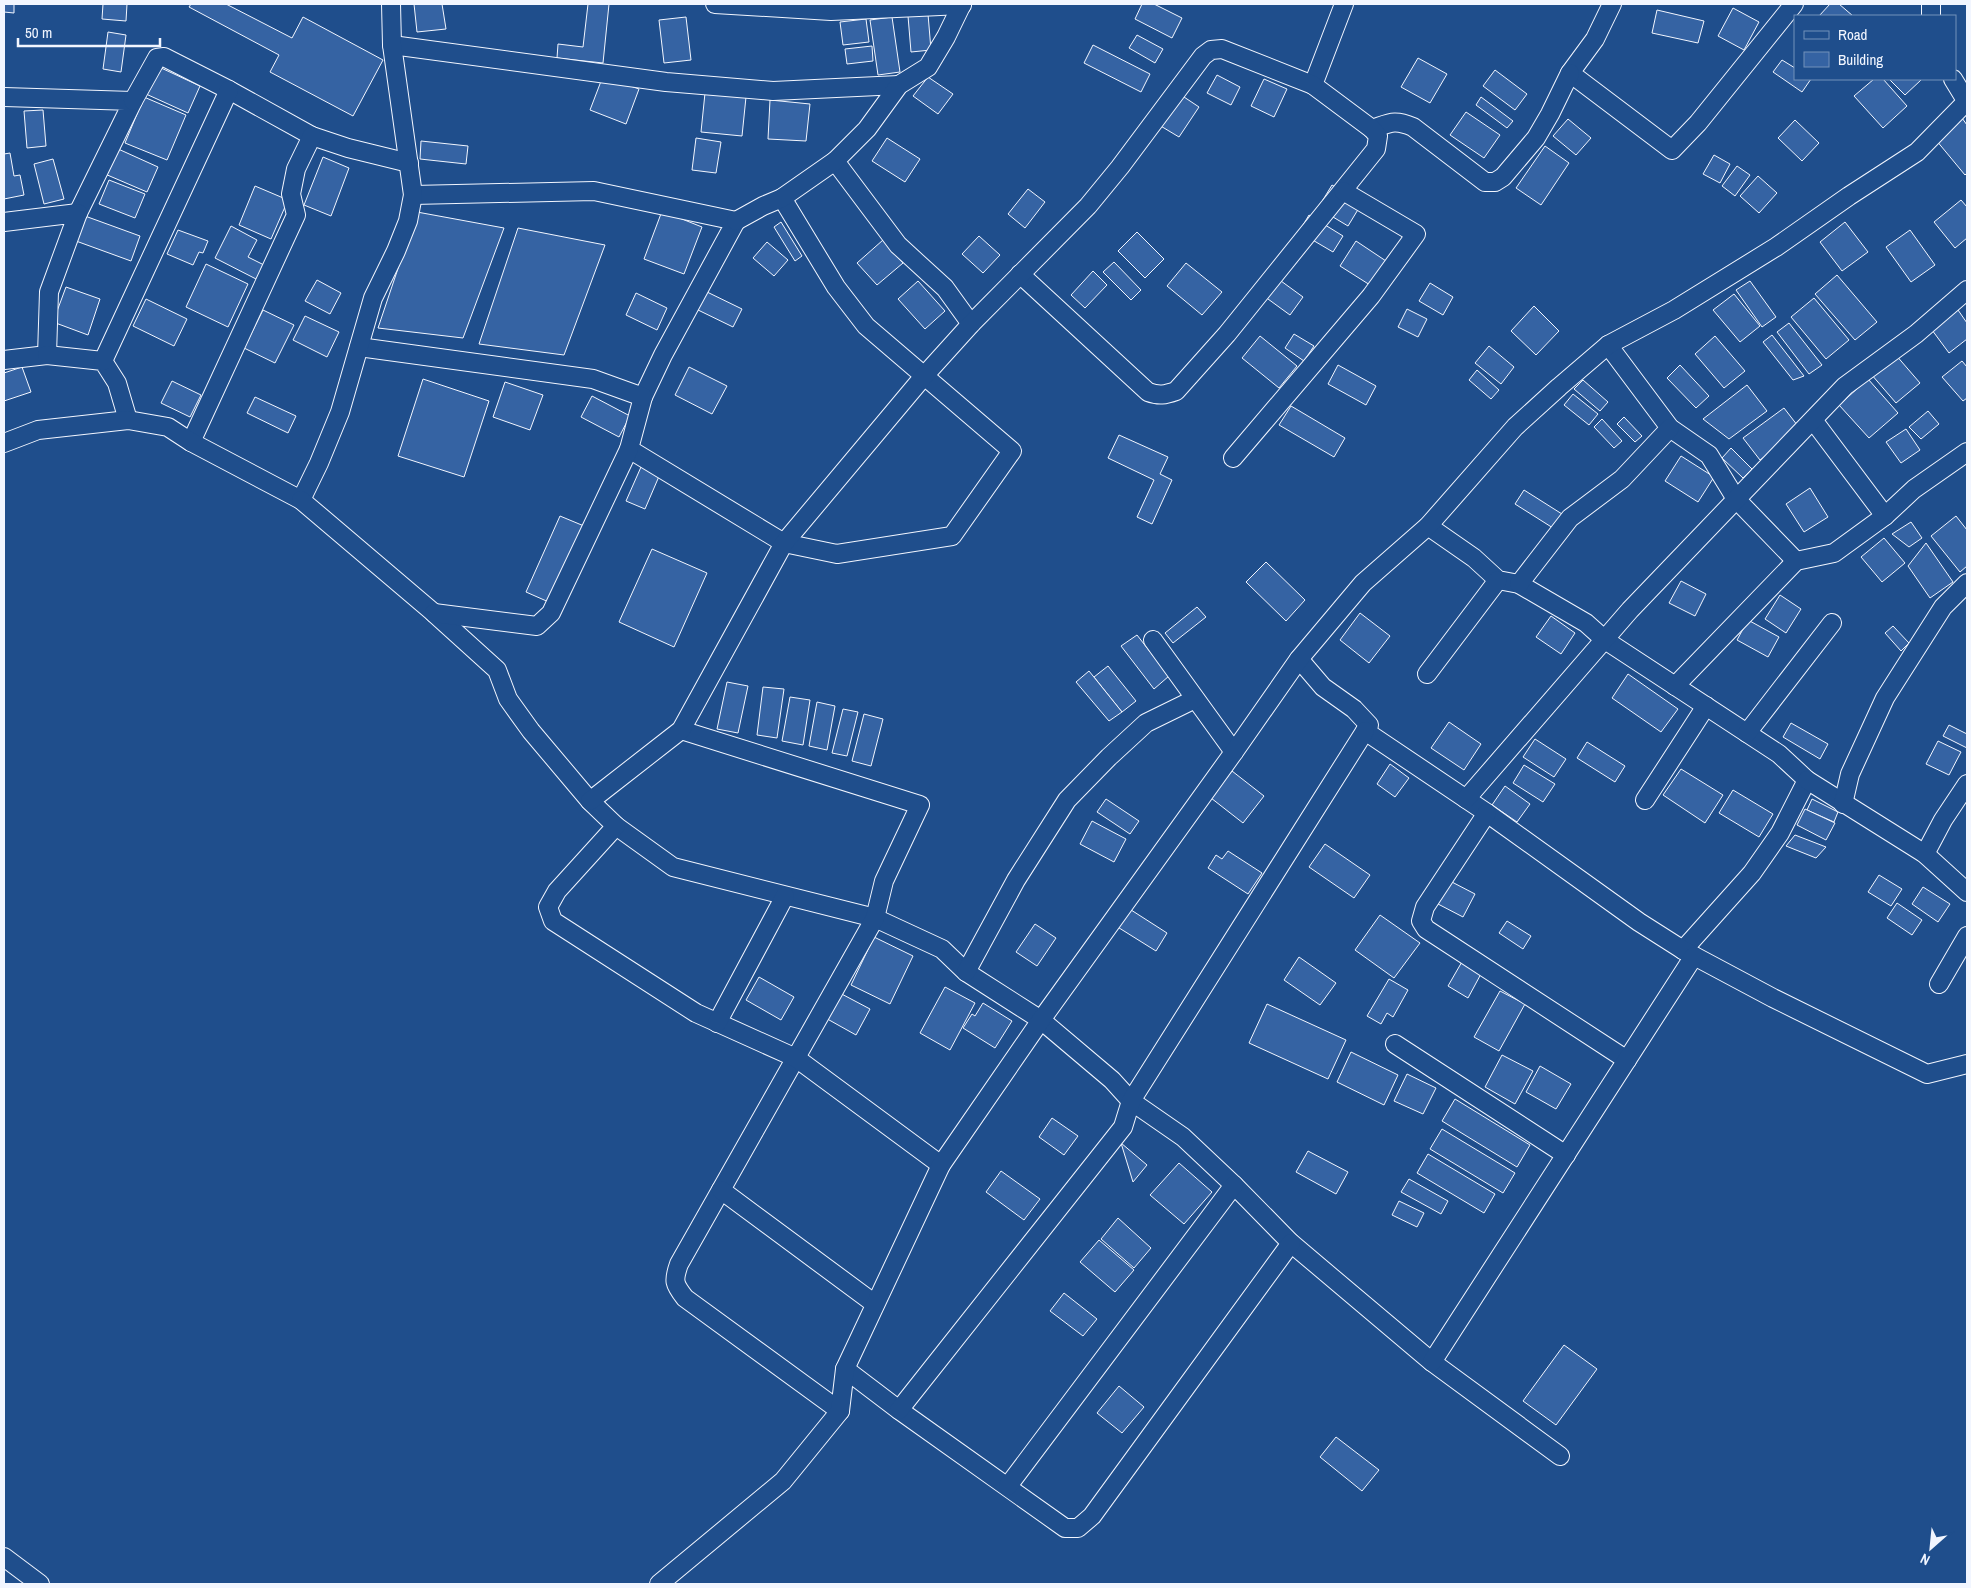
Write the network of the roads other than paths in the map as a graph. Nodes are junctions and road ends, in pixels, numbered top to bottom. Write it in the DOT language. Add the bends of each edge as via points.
graph roads {
  1 [pos="391,4"];
  2 [pos="715,4"];
  3 [pos="962,4"];
  4 [pos="1344,4"];
  5 [pos="1612,4"];
  6 [pos="1794,4"];
  7 [pos="392,45"];
  8 [pos="1570,73"];
  9 [pos="1954,80"];
  10 [pos="900,85"];
  11 [pos="1313,85"];
  12 [pos="229,90"];
  13 [pos="4,97"];
  14 [pos="134,101"];
  15 [pos="1967,102"];
  16 [pos="1372,129"];
  17 [pos="312,136"];
  18 [pos="835,161"];
  19 [pos="409,163"];
  20 [pos="1343,192"];
  21 [pos="413,194"];
  22 [pos="782,198"];
  23 [pos="78,213"];
  24 [pos="736,221"];
  25 [pos="4,222"];
  26 [pos="1020,274"];
  27 [pos="1967,290"];
  28 [pos="971,324"];
  29 [pos="1608,345"];
  30 [pos="359,348"];
  31 [pos="46,355"];
  32 [pos="4,360"];
  33 [pos="104,361"];
  34 [pos="924,376"];
  35 [pos="643,397"];
  36 [pos="128,420"];
  37 [pos="1814,420"];
  38 [pos="1670,428"];
  39 [pos="191,442"];
  40 [pos="4,443"];
  41 [pos="629,449"];
  42 [pos="1967,452"];
  43 [pos="1233,458"];
  44 [pos="1736,499"];
  45 [pos="301,500"];
  46 [pos="1885,516"];
  47 [pos="1428,526"];
  48 [pos="784,543"];
  49 [pos="1796,561"];
  50 [pos="1498,580"];
  51 [pos="1967,583"];
  52 [pos="1519,584"];
  53 [pos="434,614"];
  54 [pos="1832,623"];
  55 [pos="1153,640"];
  56 [pos="1605,640"];
  57 [pos="1299,659"];
  58 [pos="1427,674"];
  59 [pos="1675,686"];
  60 [pos="1194,699"];
  61 [pos="1706,706"];
  62 [pos="681,730"];
  63 [pos="1365,731"];
  64 [pos="1747,733"];
  65 [pos="1234,752"];
  66 [pos="1807,780"];
  67 [pos="1967,784"];
  68 [pos="1466,799"];
  69 [pos="1644,800"];
  70 [pos="590,801"];
  71 [pos="1843,804"];
  72 [pos="1487,813"];
  73 [pos="616,826"];
  74 [pos="1925,854"];
  75 [pos="1967,892"];
  76 [pos="785,896"];
  77 [pos="875,918"];
  78 [pos="1967,936"];
  79 [pos="1689,953"];
  80 [pos="966,972"];
  81 [pos="1939,984"];
  82 [pos="1041,1020"];
  83 [pos="717,1023"];
  84 [pos="1395,1044"];
  85 [pos="796,1058"];
  86 [pos="1627,1060"];
  87 [pos="1967,1064"];
  88 [pos="1131,1101"];
  89 [pos="1566,1155"];
  90 [pos="941,1166"];
  91 [pos="1234,1185"];
  92 [pos="721,1190"];
  93 [pos="1291,1243"];
  94 [pos="875,1304"];
  95 [pos="1432,1362"];
  96 [pos="845,1369"];
  97 [pos="899,1410"];
  98 [pos="840,1411"];
  99 [pos="1560,1456"];
  100 [pos="1008,1486"];
  101 [pos="4,1557"];
  102 [pos="40,1584"];
  103 [pos="658,1584"];
  1 -- 7 [label="street"];
  2 -- 3 [label="street" via="831,11"];
  3 -- 10 [label="street" via="928,67"];
  4 -- 11 [label="street"];
  5 -- 8 [label="street" via="1595,39"];
  6 -- 8 [label="street" via="1672,150"];
  7 -- 10 [label="street" via="666,82 772,91"];
  7 -- 19 [label="street"];
  8 -- 16 [label="street" via="1536,138 1495,182 1485,182 1413,127 1391,122"];
  9 -- 15 [label="street"];
  10 -- 18 [label="street" via="867,129"];
  11 -- 16 [label="street"];
  11 -- 26 [label="street" via="1222,49 1211,50 1203,56 1088,206"];
  12 -- 14 [label="street" via="164,57 157,58"];
  12 -- 17 [label="street"];
  12 -- 33 [label="street"];
  13 -- 14 [label="street"];
  14 -- 23 [label="street"];
  15 -- 29 [label="street" via="1916,152 1776,247 1674,310"];
  16 -- 20 [label="street" via="1378,136 1376,149"];
  17 -- 19 [label="street"];
  17 -- 39 [label="street" via="296,169 291,194 296,215"];
  18 -- 22 [label="street"];
  18 -- 28 [label="street" via="898,245 945,288"];
  19 -- 21 [label="street"];
  20 -- 26 [label="street" via="1227,334 1176,391 1164,395 1148,392"];
  20 -- 43 [label="street" via="1416,234 1370,296"];
  21 -- 24 [label="street" via="594,191"];
  21 -- 30 [label="street" via="408,221 373,298"];
  22 -- 24 [label="street"];
  22 -- 34 [label="street" via="836,287 866,326"];
  23 -- 25 [label="street"];
  23 -- 31 [label="street" via="49,292"];
  24 -- 35 [label="street"];
  26 -- 28 [label="street"];
  27 -- 37 [label="street" via="1916,334 1845,386"];
  28 -- 34 [label="street"];
  29 -- 38 [label="street"];
  29 -- 47 [label="street" via="1516,427"];
  30 -- 35 [label="street" via="593,379"];
  30 -- 45 [label="street" via="340,412"];
  31 -- 32 [label="street"];
  31 -- 33 [label="street"];
  33 -- 36 [label="street" via="116,383"];
  34 -- 48 [label="street"];
  34 -- 48 [label="street" via="1012,451 952,536 837,554"];
  35 -- 41 [label="street"];
  36 -- 39 [label="street" via="168,427"];
  36 -- 40 [label="street" via="38,430"];
  37 -- 44 [label="street"];
  37 -- 46 [label="street"];
  38 -- 44 [label="street" via="1709,455"];
  38 -- 52 [label="street" via="1622,479 1570,518"];
  39 -- 45 [label="street"];
  41 -- 48 [label="street"];
  41 -- 53 [label="street" via="551,613 537,626"];
  42 -- 46 [label="street" via="1914,489"];
  44 -- 49 [label="street"];
  44 -- 56 [label="street"];
  45 -- 53 [label="street"];
  46 -- 49 [label="street" via="1834,553"];
  47 -- 50 [label="street" via="1474,558"];
  47 -- 57 [label="street" via="1363,583"];
  48 -- 62 [label="street"];
  49 -- 59 [label="street"];
  50 -- 52 [label="street"];
  50 -- 58 [label="street"];
  51 -- 71 [label="street" via="1943,607 1885,698 1850,774"];
  52 -- 56 [label="street" via="1586,623"];
  53 -- 70 [label="street" via="497,670 508,699"];
  54 -- 64 [label="street"];
  55 -- 60 [label="street"];
  56 -- 59 [label="street"];
  56 -- 68 [label="street"];
  57 -- 63 [label="street" via="1323,687 1354,709 1369,725"];
  57 -- 65 [label="street"];
  59 -- 61 [label="street"];
  60 -- 65 [label="street"];
  60 -- 80 [label="street" via="1146,723 1067,800 1016,880"];
  61 -- 64 [label="street"];
  61 -- 69 [label="street"];
  62 -- 70 [label="street"];
  62 -- 77 [label="street" via="920,805 884,881"];
  63 -- 68 [label="street"];
  63 -- 88 [label="street"];
  64 -- 66 [label="street" via="1779,754"];
  65 -- 82 [label="street"];
  66 -- 71 [label="street"];
  66 -- 79 [label="street" via="1780,833"];
  67 -- 74 [label="street"];
  68 -- 72 [label="street"];
  70 -- 73 [label="street"];
  71 -- 74 [label="street"];
  72 -- 79 [label="street" via="1638,922"];
  72 -- 86 [label="street" via="1425,907 1421,921 1426,929"];
  73 -- 76 [label="street" via="673,867"];
  73 -- 83 [label="street" via="557,891 548,907 553,921 696,1013"];
  74 -- 75 [label="street"];
  76 -- 77 [label="street"];
  76 -- 83 [label="street"];
  77 -- 80 [label="street" via="942,950"];
  77 -- 85 [label="street"];
  78 -- 81 [label="street"];
  79 -- 86 [label="street"];
  79 -- 87 [label="street" via="1927,1074"];
  80 -- 82 [label="street"];
  82 -- 88 [label="street" via="1112,1080"];
  82 -- 90 [label="street"];
  83 -- 85 [label="street"];
  84 -- 89 [label="street"];
  85 -- 90 [label="street"];
  85 -- 92 [label="street"];
  86 -- 89 [label="street"];
  88 -- 91 [label="street" via="1183,1137"];
  88 -- 97 [label="street" via="1123,1127"];
  89 -- 95 [label="street"];
  90 -- 94 [label="street"];
  91 -- 93 [label="street"];
  91 -- 100 [label="street"];
  92 -- 94 [label="street"];
  92 -- 98 [label="street" via="679,1264 676,1285 685,1298"];
  93 -- 95 [label="street"];
  93 -- 100 [label="street" via="1092,1516 1078,1528 1065,1528"];
  94 -- 96 [label="street"];
  95 -- 99 [label="street"];
  96 -- 97 [label="street"];
  96 -- 98 [label="street"];
  97 -- 100 [label="street"];
  98 -- 103 [label="street" via="783,1481"];
  101 -- 102 [label="street"];
}
